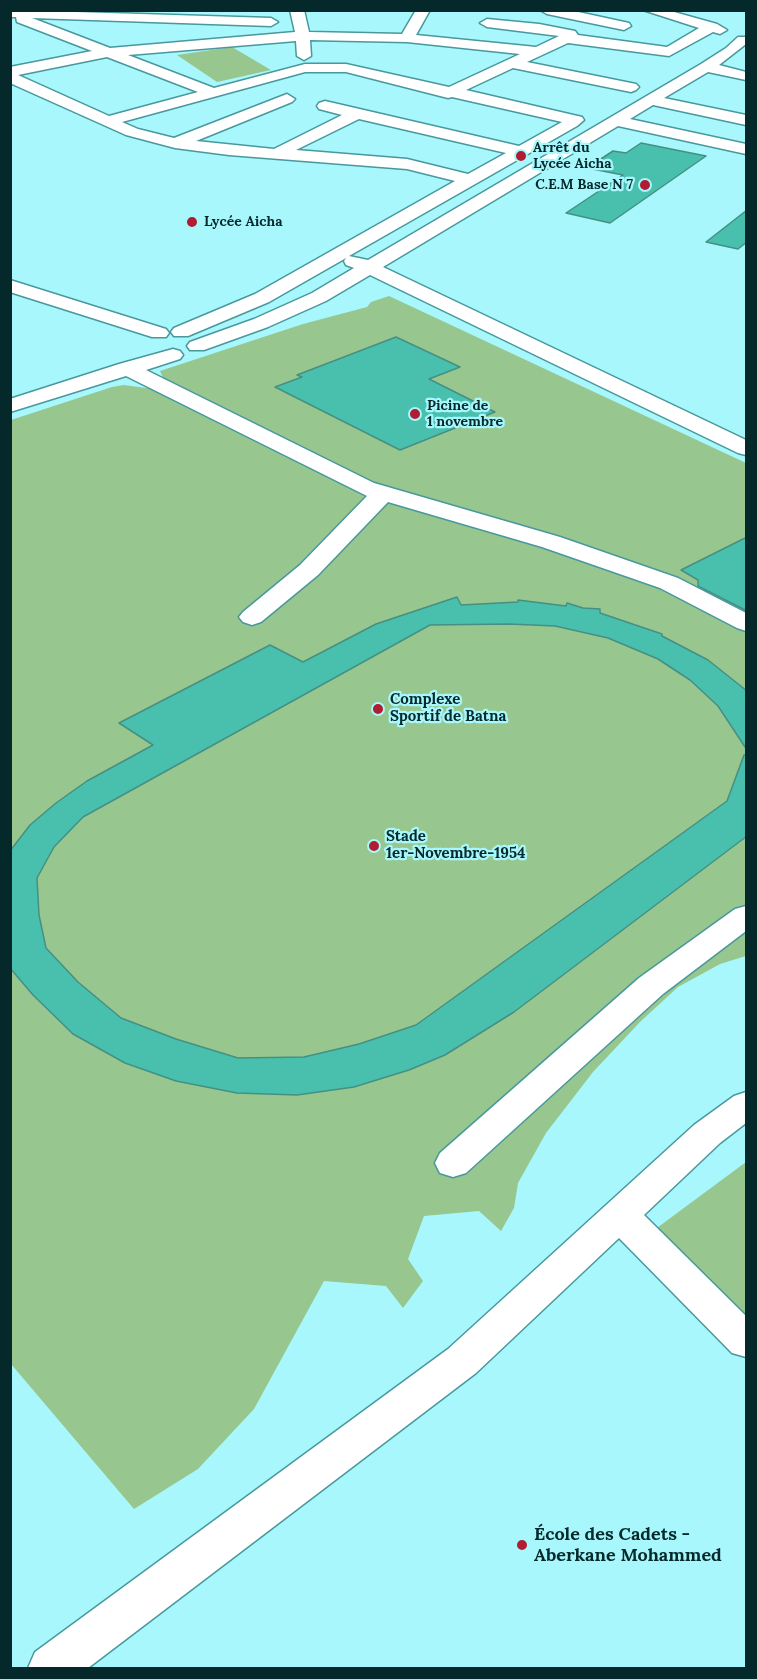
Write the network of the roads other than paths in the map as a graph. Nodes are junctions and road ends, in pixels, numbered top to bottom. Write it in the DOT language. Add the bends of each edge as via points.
graph roads {
  1 [pos="423,10"];
  2 [pos="547,10"];
  3 [pos="665,11"];
  4 [pos="10,13"];
  5 [pos="168,14"];
  6 [pos="115,16"];
  7 [pos="300,23"];
  8 [pos="487,24"];
  9 [pos="638,28"];
  10 [pos="721,30"];
  11 [pos="745,35"];
  12 [pos="406,38"];
  13 [pos="573,38"];
  14 [pos="88,45"];
  15 [pos="144,49"];
  16 [pos="536,51"];
  17 [pos="110,52"];
  18 [pos="515,64"];
  19 [pos="305,68"];
  20 [pos="346,68"];
  21 [pos="706,68"];
  22 [pos="661,70"];
  23 [pos="10,72"];
  24 [pos="747,76"];
  25 [pos="10,77"];
  26 [pos="477,81"];
  27 [pos="18,86"];
  28 [pos="212,92"];
  29 [pos="448,93"];
  30 [pos="613,98"];
  31 [pos="287,99"];
  32 [pos="651,100"];
  33 [pos="326,106"];
  34 [pos="594,109"];
  35 [pos="358,113"];
  36 [pos="107,120"];
  37 [pos="576,120"];
  38 [pos="614,120"];
  39 [pos="747,120"];
  40 [pos="410,125"];
  41 [pos="391,135"];
  42 [pos="457,135"];
  43 [pos="175,143"];
  44 [pos="372,144"];
  45 [pos="745,147"];
  46 [pos="520,152"];
  47 [pos="278,153"];
  48 [pos="342,159"];
  49 [pos="407,164"];
  50 [pos="470,180"];
  51 [pos="336,256"];
  52 [pos="369,267"];
  53 [pos="10,286"];
  54 [pos="181,332"];
  55 [pos="151,338"];
  56 [pos="197,346"];
  57 [pos="173,355"];
  58 [pos="123,359"];
  59 [pos="43,375"];
  60 [pos="10,385"];
  61 [pos="10,406"];
  62 [pos="747,448"];
  63 [pos="383,493"];
  64 [pos="252,617"];
  65 [pos="747,623"];
  66 [pos="747,915"];
  67 [pos="747,1105"];
  68 [pos="453,1163"];
  69 [pos="620,1215"];
  70 [pos="747,1341"];
  71 [pos="51,1668"];
  1 -- 12 [label="street"];
  2 -- 9 [label="street"];
  3 -- 10 [label="street"];
  4 -- 6 [label="street"];
  4 -- 14 [label="street"];
  5 -- 6 [label="street"];
  5 -- 7 [label="street"];
  5 -- 15 [label="street"];
  6 -- 14 [label="street"];
  7 -- 12 [label="street"];
  7 -- 15 [label="street"];
  7 -- 19 [label="street"];
  8 -- 13 [label="street" via="539,28"];
  10 -- 11 [label="street"];
  10 -- 13 [label="street" via="669,52"];
  10 -- 22 [label="street"];
  11 -- 21 [label="street" via="731,51"];
  12 -- 16 [label="street"];
  13 -- 16 [label="street"];
  14 -- 17 [label="street"];
  15 -- 17 [label="street"];
  16 -- 18 [label="street"];
  17 -- 23 [label="street"];
  17 -- 28 [label="street"];
  18 -- 26 [label="street"];
  18 -- 30 [label="street" via="636,84"];
  19 -- 20 [label="street"];
  19 -- 28 [label="street"];
  20 -- 26 [label="street"];
  20 -- 29 [label="street"];
  21 -- 24 [label="street"];
  21 -- 32 [label="street"];
  25 -- 27 [label="street"];
  26 -- 29 [label="street"];
  27 -- 36 [label="street"];
  28 -- 36 [label="street"];
  29 -- 37 [label="street"];
  31 -- 43 [label="street"];
  32 -- 38 [label="street"];
  32 -- 39 [label="street"];
  33 -- 35 [label="street"];
  34 -- 37 [label="street"];
  35 -- 40 [label="street"];
  35 -- 47 [label="street"];
  36 -- 43 [label="street" via="132,132"];
  37 -- 46 [label="street"];
  38 -- 45 [label="street"];
  38 -- 52 [label="street"];
  40 -- 41 [label="street"];
  40 -- 42 [label="street"];
  42 -- 46 [label="street"];
  42 -- 49 [label="street"];
  43 -- 47 [label="street"];
  44 -- 48 [label="street"];
  46 -- 50 [label="street"];
  47 -- 48 [label="street"];
  48 -- 49 [label="street"];
  49 -- 50 [label="street"];
  50 -- 51 [label="street"];
  51 -- 52 [label="street"];
  51 -- 54 [label="street" via="262,298"];
  52 -- 56 [label="street" via="261,324"];
  52 -- 62 [label="street"];
  53 -- 55 [label="street" via="98,314"];
  54 -- 55 [label="street"];
  54 -- 56 [label="street" via="196,338"];
  55 -- 57 [label="street" via="145,350"];
  55 -- 58 [label="street"];
  56 -- 57 [label="street"];
  57 -- 58 [label="street"];
  58 -- 61 [label="street"];
  58 -- 63 [label="street" via="366,488"];
  59 -- 60 [label="street"];
  63 -- 64 [label="street" via="309,570"];
  63 -- 65 [label="street" via="551,542 669,583"];
  66 -- 68 [label="street" via="651,986"];
  67 -- 69 [label="street" via="707,1134"];
  69 -- 70 [label="street"];
  69 -- 71 [label="street" via="462,1361"];
}
